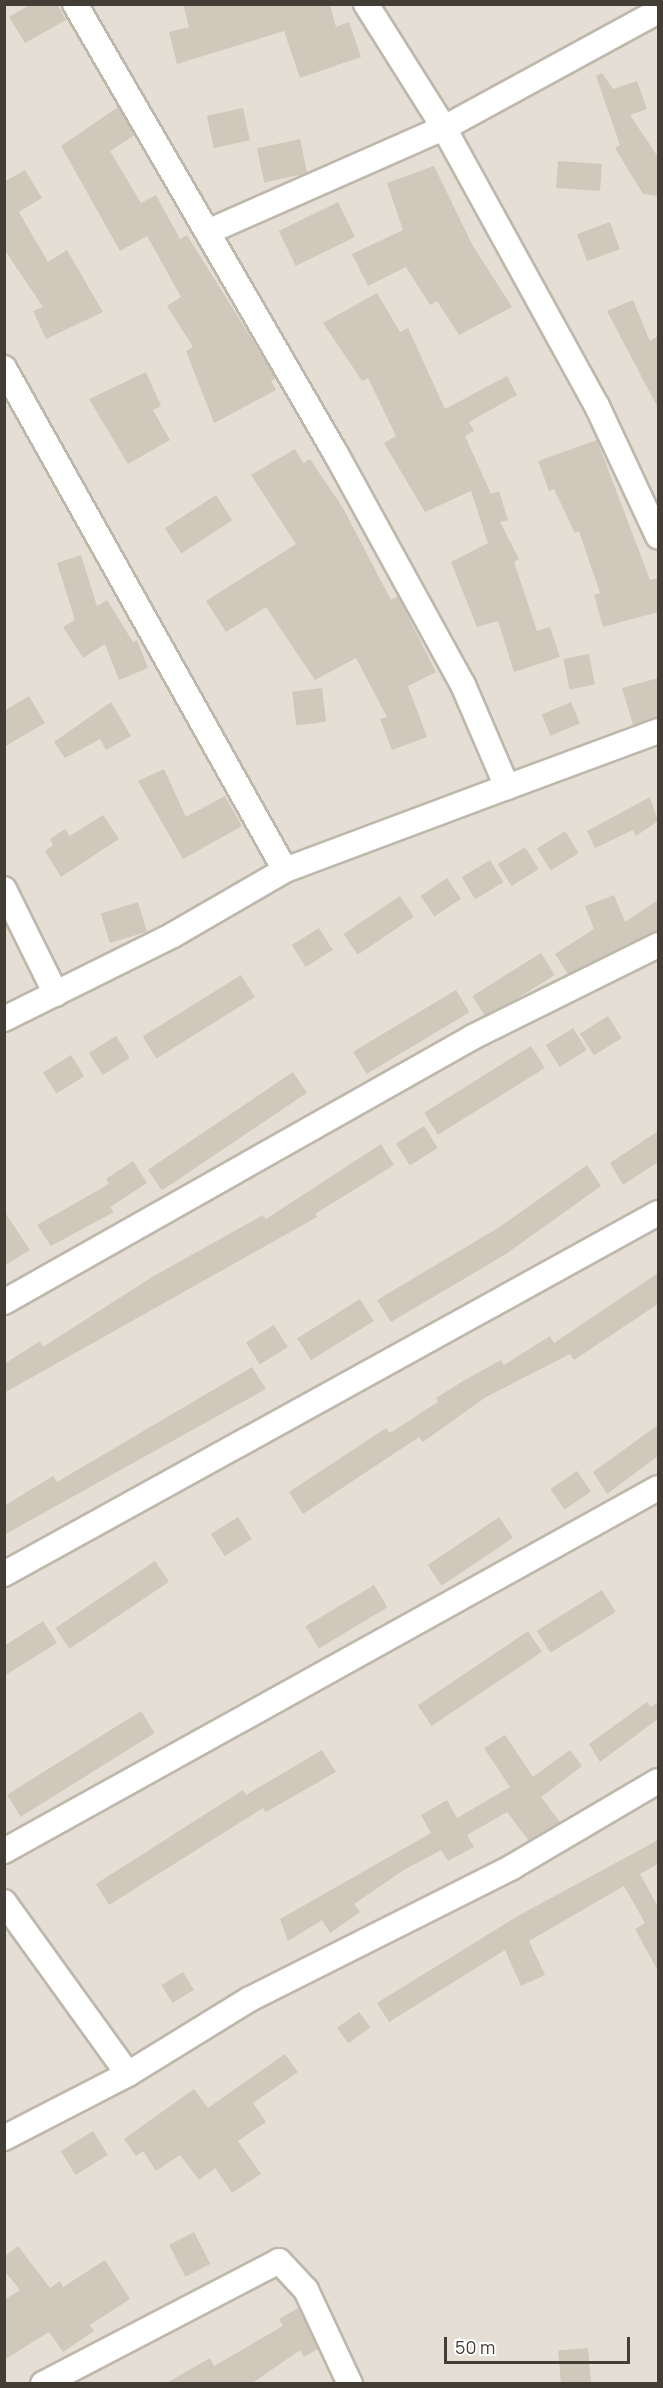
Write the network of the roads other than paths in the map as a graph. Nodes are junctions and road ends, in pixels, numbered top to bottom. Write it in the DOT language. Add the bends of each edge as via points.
graph roads {
  1 [pos="75,4"];
  2 [pos="366,4"];
  3 [pos="650,18"];
  4 [pos="444,128"];
  5 [pos="210,231"];
  6 [pos="4,368"];
  7 [pos="658,536"];
  8 [pos="658,731"];
  9 [pos="507,787"];
  10 [pos="285,870"];
  11 [pos="4,889"];
  12 [pos="658,945"];
  13 [pos="56,994"];
  14 [pos="4,1019"];
  15 [pos="658,1213"];
  16 [pos="4,1302"];
  17 [pos="658,1488"];
  18 [pos="4,1574"];
  19 [pos="658,1781"];
  20 [pos="4,1851"];
  21 [pos="4,1902"];
  22 [pos="128,2074"];
  23 [pos="4,2138"];
  24 [pos="43,2384"];
  25 [pos="350,2384"];
  1 -- 5 [label="street"];
  2 -- 4 [label="street"];
  3 -- 4 [label="street"];
  4 -- 5 [label="street"];
  4 -- 7 [label="street" via="597,406"];
  5 -- 9 [label="street" via="463,685"];
  6 -- 10 [label="street"];
  8 -- 9 [label="street"];
  9 -- 10 [label="street"];
  10 -- 13 [label="street" via="173,935"];
  11 -- 13 [label="street"];
  12 -- 16 [label="street" via="473,1037"];
  13 -- 14 [label="street"];
  15 -- 18 [label="street"];
  17 -- 20 [label="street"];
  19 -- 22 [label="street" via="512,1867 250,1999"];
  21 -- 22 [label="street"];
  22 -- 23 [label="street"];
  24 -- 25 [label="street" via="279,2261 306,2290"];
}
